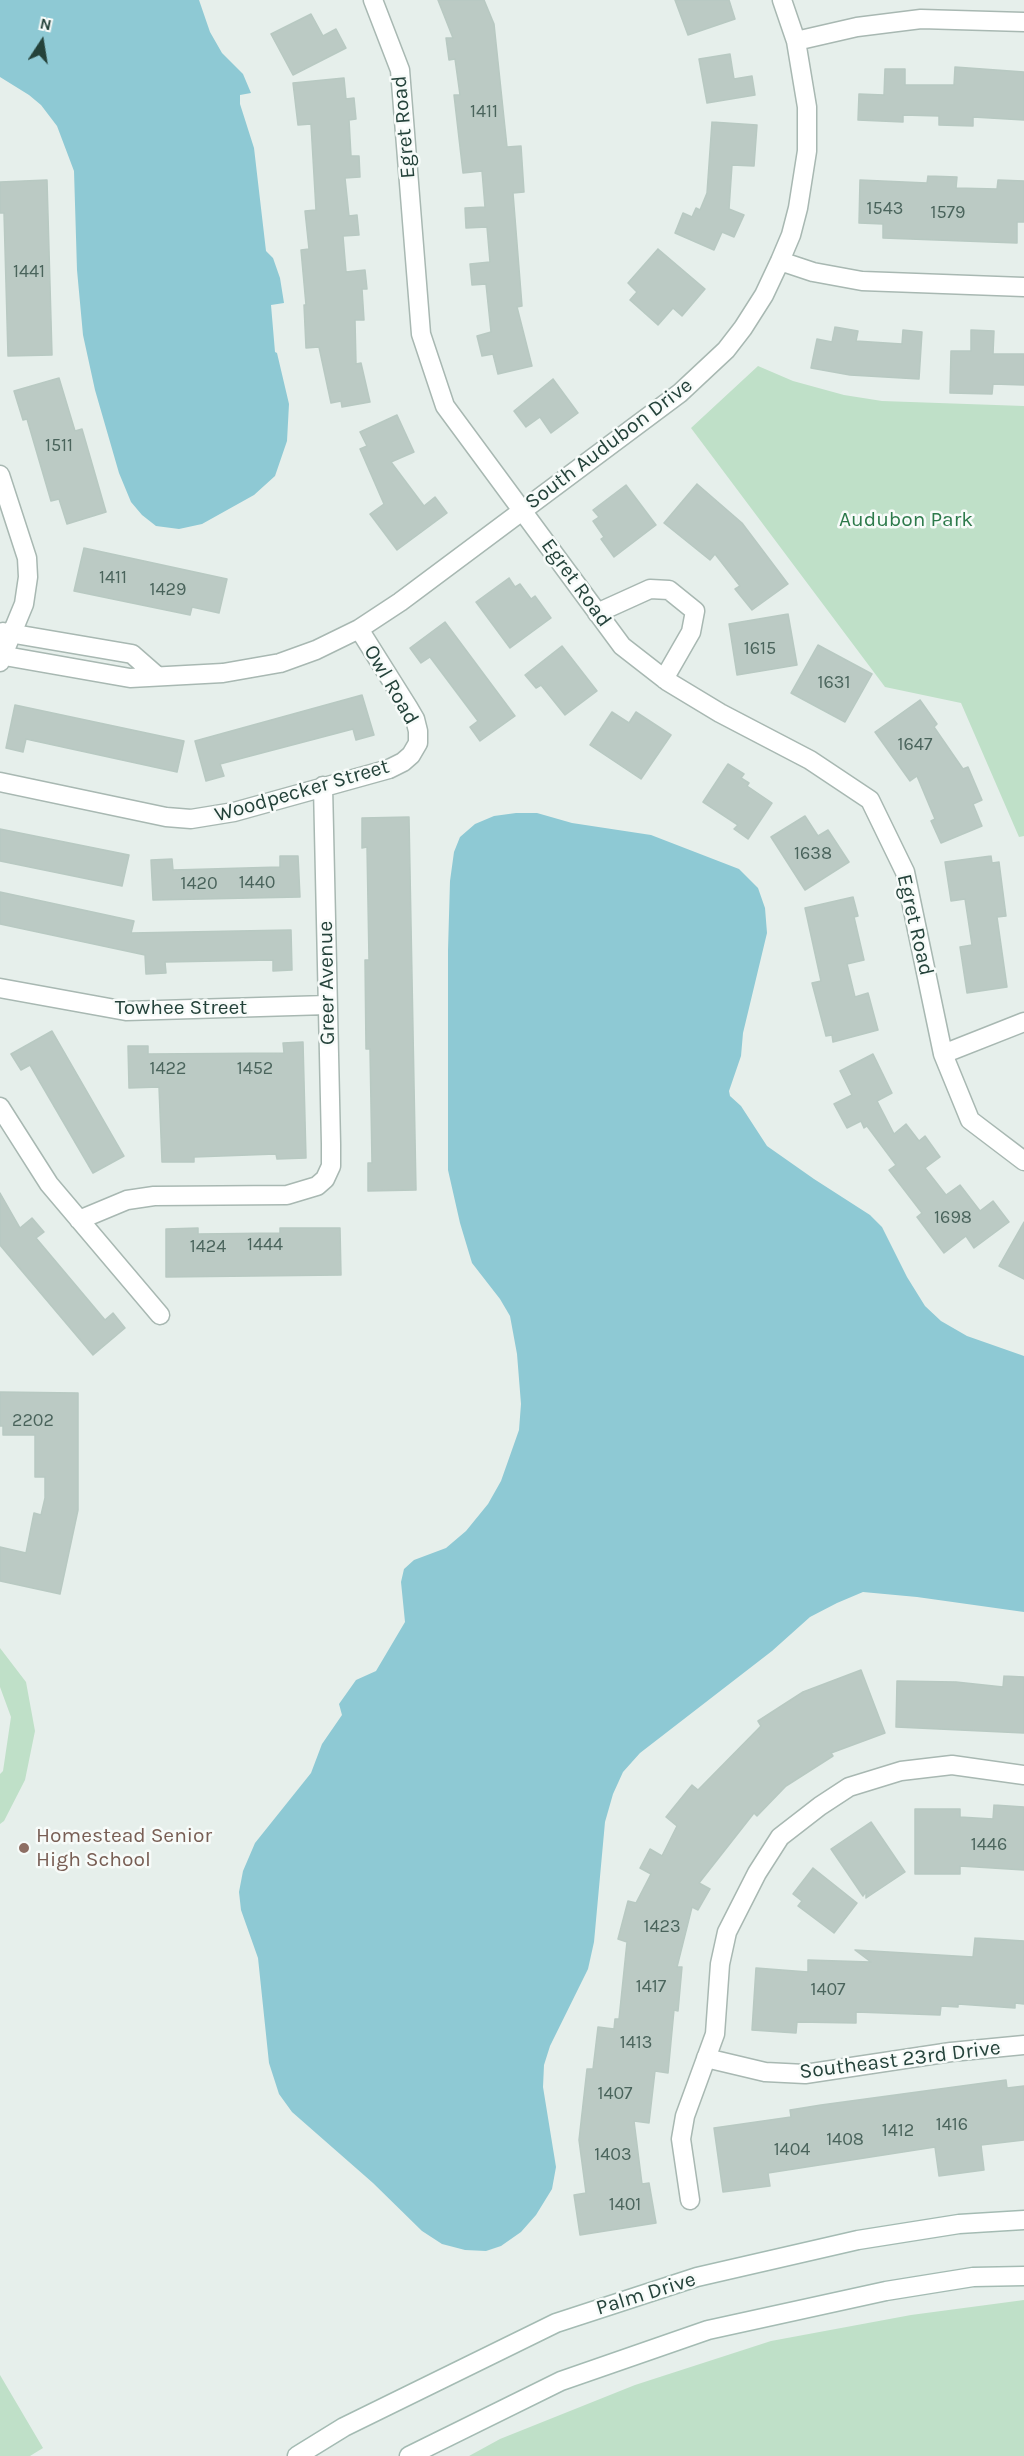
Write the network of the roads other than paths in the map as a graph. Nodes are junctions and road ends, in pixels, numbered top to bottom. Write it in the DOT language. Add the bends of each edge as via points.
graph roads {
  1 [pos="373,0"];
  2 [pos="782,0"];
  3 [pos="1024,22"];
  4 [pos="796,41"];
  5 [pos="780,261"];
  6 [pos="1024,287"];
  7 [pos="0,475"];
  8 [pos="522,510"];
  9 [pos="597,613"];
  10 [pos="359,629"];
  11 [pos="6,632"];
  12 [pos="1,658"];
  13 [pos="156,675"];
  14 [pos="664,679"];
  15 [pos="418,743"];
  16 [pos="0,782"];
  17 [pos="323,786"];
  18 [pos="0,988"];
  19 [pos="327,1005"];
  20 [pos="1024,1022"];
  21 [pos="943,1054"];
  22 [pos="0,1107"];
  23 [pos="1024,1161"];
  24 [pos="79,1220"];
  25 [pos="160,1316"];
  26 [pos="1024,1775"];
  27 [pos="1024,2045"];
  28 [pos="706,2058"];
  29 [pos="690,2200"];
  30 [pos="1024,2220"];
  31 [pos="1024,2276"];
  32 [pos="297,2456"];
  33 [pos="409,2456"];
  1 -- 8 [label="street, Egret Road" via="400,70 421,334 445,406"];
  2 -- 4 [label="street, South Audubon Drive"];
  3 -- 4 [label="street" via="921,19 857,27"];
  4 -- 5 [label="street, South Audubon Drive" via="807,107 807,152 798,208"];
  5 -- 6 [label="street" via="862,281"];
  5 -- 8 [label="street, South Audubon Drive" via="743,328 707,369"];
  7 -- 11 [label="street" via="28,567 24,604"];
  8 -- 9 [label="street, Egret Road"];
  8 -- 10 [label="street, South Audubon Drive"];
  9 -- 14 [label="street, Egret Road" via="622,646"];
  9 -- 14 [label="street" via="650,589 669,590 695,611 691,632"];
  10 -- 13 [label="street, South Audubon Drive" via="279,663 223,673"];
  10 -- 15 [label="street, Owl Road" via="415,719"];
  11 -- 12 [label="street"];
  11 -- 13 [label="street" via="132,654"];
  12 -- 13 [label="street, South Audubon Drive" via="130,678"];
  14 -- 21 [label="street, Egret Road" via="810,760 870,800 905,872"];
  15 -- 17 [label="street, Woodpecker Street" via="403,762"];
  16 -- 17 [label="street, Woodpecker Street" via="191,819 234,812"];
  17 -- 19 [label="street, Greer Avenue"];
  18 -- 19 [label="street, Towhee Street" via="126,1011"];
  19 -- 24 [label="street, Greer Avenue" via="331,1166 325,1179 287,1195 154,1196 127,1200"];
  20 -- 21 [label="street"];
  21 -- 23 [label="street, Egret Road" via="970,1120"];
  22 -- 24 [label="street" via="49,1184"];
  24 -- 25 [label="street"];
  26 -- 28 [label="street" via="952,1765 901,1771 849,1787 780,1838 727,1932 720,1964 715,2034"];
  27 -- 28 [label="street, Southeast 23rd Drive" via="805,2074 765,2072"];
  28 -- 29 [label="street" via="681,2139"];
  30 -- 32 [label="street, Palm Drive" via="959,2224 858,2240 697,2277 556,2323 344,2427"];
  31 -- 33 [label="street" via="973,2277 886,2291 708,2330 561,2381"];
}
